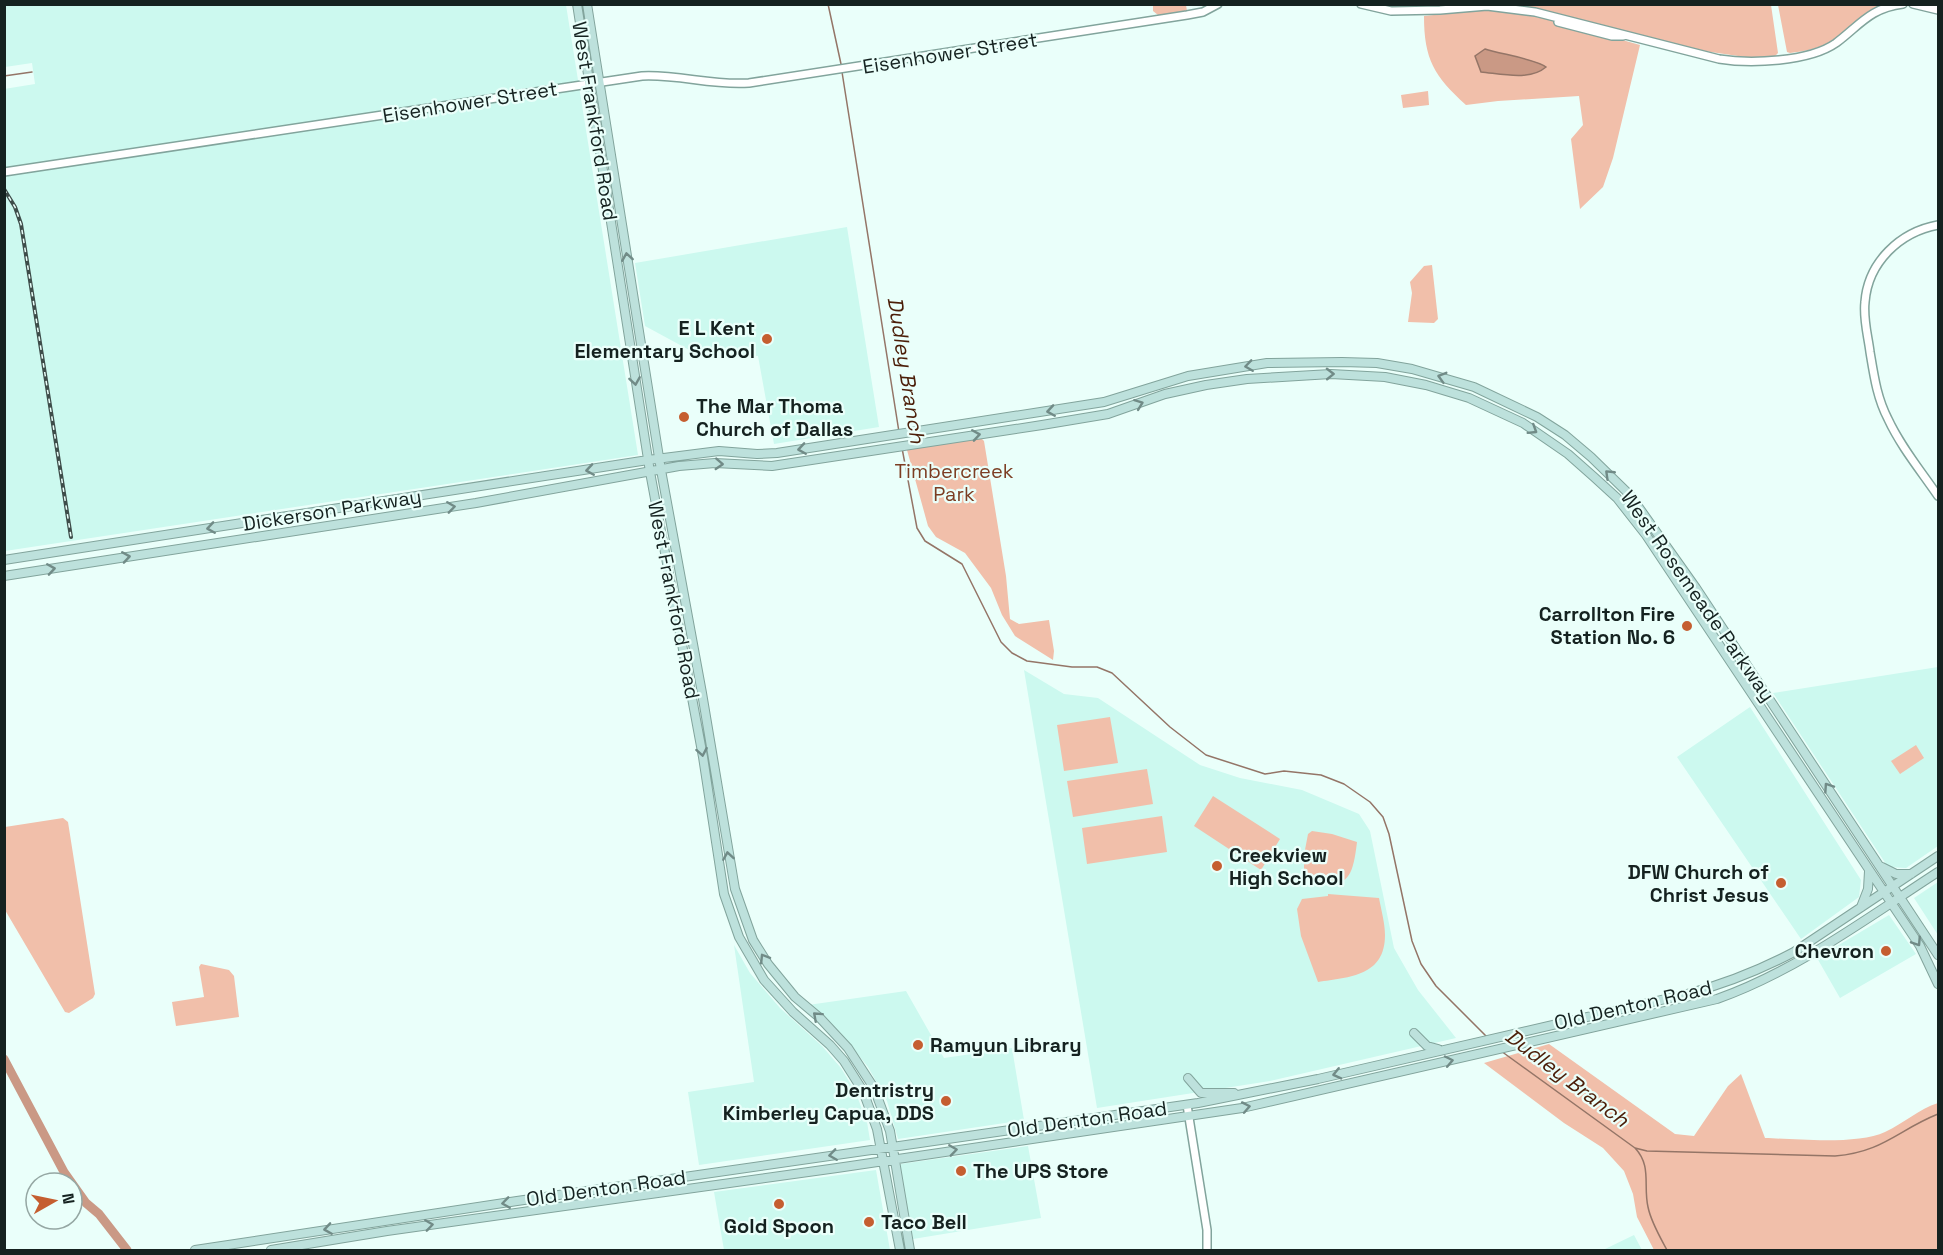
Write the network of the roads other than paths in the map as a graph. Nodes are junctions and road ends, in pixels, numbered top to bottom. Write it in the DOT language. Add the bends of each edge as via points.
graph roads {
  1 [pos="577,4"];
  2 [pos="587,4"];
  3 [pos="1218,4"];
  4 [pos="1360,4"];
  5 [pos="1903,4"];
  6 [pos="1913,4"];
  7 [pos="1938,10"];
  8 [pos="600,82"];
  9 [pos="588,84"];
  10 [pos="4,172"];
  11 [pos="1938,225"];
  12 [pos="659,458"];
  13 [pos="648,460"];
  14 [pos="661,470"];
  15 [pos="650,472"];
  16 [pos="1938,496"];
  17 [pos="4,560"];
  18 [pos="4,576"];
  19 [pos="1696,588"];
  20 [pos="1686,595"];
  21 [pos="1800,744"];
  22 [pos="1789,752"];
  23 [pos="1843,808"];
  24 [pos="1832,816"];
  25 [pos="1938,856"];
  26 [pos="1882,866"];
  27 [pos="1869,871"];
  28 [pos="1938,872"];
  29 [pos="1912,874"];
  30 [pos="1893,886"];
  31 [pos="1884,893"];
  32 [pos="1900,897"];
  33 [pos="1891,903"];
  34 [pos="1860,908"];
  35 [pos="1938,955"];
  36 [pos="1781,958"];
  37 [pos="1787,969"];
  38 [pos="1938,984"];
  39 [pos="1586,1017"];
  40 [pos="1589,1028"];
  41 [pos="1414,1033"];
  42 [pos="1439,1050"];
  43 [pos="1188,1078"];
  44 [pos="1238,1095"];
  45 [pos="1187,1105"];
  46 [pos="1188,1116"];
  47 [pos="995,1132"];
  48 [pos="997,1144"];
  49 [pos="892,1147"];
  50 [pos="881,1149"];
  51 [pos="895,1158"];
  52 [pos="883,1161"];
  53 [pos="749,1168"];
  54 [pos="751,1180"];
  55 [pos="908,1235"];
  56 [pos="897,1236"];
  57 [pos="195,1251"];
  58 [pos="271,1251"];
  59 [pos="900,1251"];
  60 [pos="910,1251"];
  61 [pos="1207,1251"];
  1 -- 9 [label="main road, West Frankford Road"];
  2 -- 8 [label="main road, West Frankford Road"];
  3 -- 8 [label="street, Eisenhower Street" via="1187,15 734,85 661,75"];
  4 -- 5 [label="street" via="1391,11 1487,6 1524,11 1612,36 1745,62 1820,51 1872,13"];
  6 -- 7 [label="street"];
  8 -- 9 [label="street, Eisenhower Street"];
  12 -- 8 [label="main road, West Frankford Road, one-way"];
  9 -- 10 [label="street, Eisenhower Street"];
  9 -- 13 [label="main road, West Frankford Road, one-way"];
  11 -- 16 [label="street" via="1914,232 1890,248 1871,277 1864,309 1881,403 1893,430"];
  12 -- 13 [label="main road, Dickerson Parkway"];
  12 -- 14 [label="main road, West Frankford Road"];
  19 -- 12 [label="main road, West Rosemeade Parkway, one-way" via="1630,495 1565,435 1474,387 1377,363 1267,363 1188,376 1104,402 916,432 777,453 719,451"];
  13 -- 15 [label="main road, West Frankford Road"];
  13 -- 17 [label="main road, Dickerson Parkway, one-way"];
  14 -- 15 [label="main road, West Rosemeade Parkway"];
  14 -- 20 [label="main road, West Rosemeade Parkway, one-way" via="715,463 772,466 883,450 1108,414 1165,394 1247,379 1349,374 1385,377 1469,398 1507,415 1568,454 1617,498"];
  49 -- 14 [label="main road, West Frankford Road, one-way" via="883,1108 861,1065 774,973 753,940 738,902"];
  18 -- 15 [label="main road, Dickerson Parkway, one-way"];
  15 -- 50 [label="main road, West Frankford Road, one-way" via="701,747 721,880 731,917 747,954 770,989 830,1045 852,1072 869,1105"];
  19 -- 20 [label="main road"];
  19 -- 21 [label="main road, West Rosemeade Parkway"];
  20 -- 22 [label="main road, West Rosemeade Parkway"];
  21 -- 22 [label="main road"];
  23 -- 21 [label="main road, West Rosemeade Parkway, one-way"];
  22 -- 24 [label="main road, West Rosemeade Parkway"];
  23 -- 24 [label="main road"];
  23 -- 26 [label="main road, West Rosemeade Parkway"];
  24 -- 27 [label="main road, West Rosemeade Parkway"];
  25 -- 29 [label="main road, Old Denton Road"];
  26 -- 29 [label="main road" via="1896,874"];
  26 -- 30 [label="main road, West Rosemeade Parkway"];
  27 -- 31 [label="main road, West Rosemeade Parkway"];
  27 -- 34 [label="main road" via="1868,889"];
  28 -- 32 [label="main road, Old Denton Road"];
  29 -- 30 [label="main road, Old Denton Road"];
  30 -- 31 [label="main road, Old Denton Road"];
  30 -- 32 [label="main road, West Rosemeade Parkway"];
  31 -- 33 [label="main road, West Rosemeade Parkway"];
  31 -- 34 [label="main road, Old Denton Road"];
  32 -- 33 [label="main road, Old Denton Road"];
  32 -- 35 [label="main road, West Rosemeade Parkway"];
  33 -- 37 [label="main road, Old Denton Road"];
  33 -- 38 [label="main road, West Rosemeade Parkway, one-way" via="1920,946"];
  34 -- 36 [label="main road, Old Denton Road"];
  36 -- 37 [label="main road"];
  36 -- 39 [label="main road, Old Denton Road" via="1705,989"];
  37 -- 40 [label="main road, Old Denton Road" via="1717,999"];
  39 -- 40 [label="main road"];
  39 -- 42 [label="main road, Old Denton Road"];
  46 -- 40 [label="main road, Old Denton Road, one-way" via="1242,1108"];
  41 -- 42 [label="main road" via="1427,1046"];
  42 -- 44 [label="main road, Old Denton Road, one-way"];
  43 -- 44 [label="main road" via="1201,1093"];
  44 -- 45 [label="main road, Old Denton Road"];
  45 -- 46 [label="street"];
  45 -- 47 [label="main road, Old Denton Road"];
  46 -- 48 [label="main road, Old Denton Road"];
  46 -- 61 [label="street" via="1208,1230"];
  47 -- 48 [label="main road"];
  47 -- 49 [label="main road, Old Denton Road"];
  51 -- 48 [label="main road, Old Denton Road, one-way"];
  49 -- 50 [label="main road, Old Denton Road"];
  49 -- 51 [label="main road, West Frankford Road"];
  50 -- 52 [label="main road, West Frankford Road"];
  50 -- 53 [label="main road, Old Denton Road, one-way"];
  51 -- 52 [label="main road, Old Denton Road"];
  51 -- 55 [label="main road, West Frankford Road"];
  52 -- 54 [label="main road, Old Denton Road"];
  52 -- 56 [label="main road, West Frankford Road"];
  53 -- 54 [label="main road"];
  53 -- 57 [label="main road, Old Denton Road, one-way"];
  58 -- 54 [label="main road, Old Denton Road, one-way"];
  55 -- 56 [label="main road"];
  55 -- 60 [label="main road, West Frankford Road"];
  56 -- 59 [label="main road, West Frankford Road"];
}
